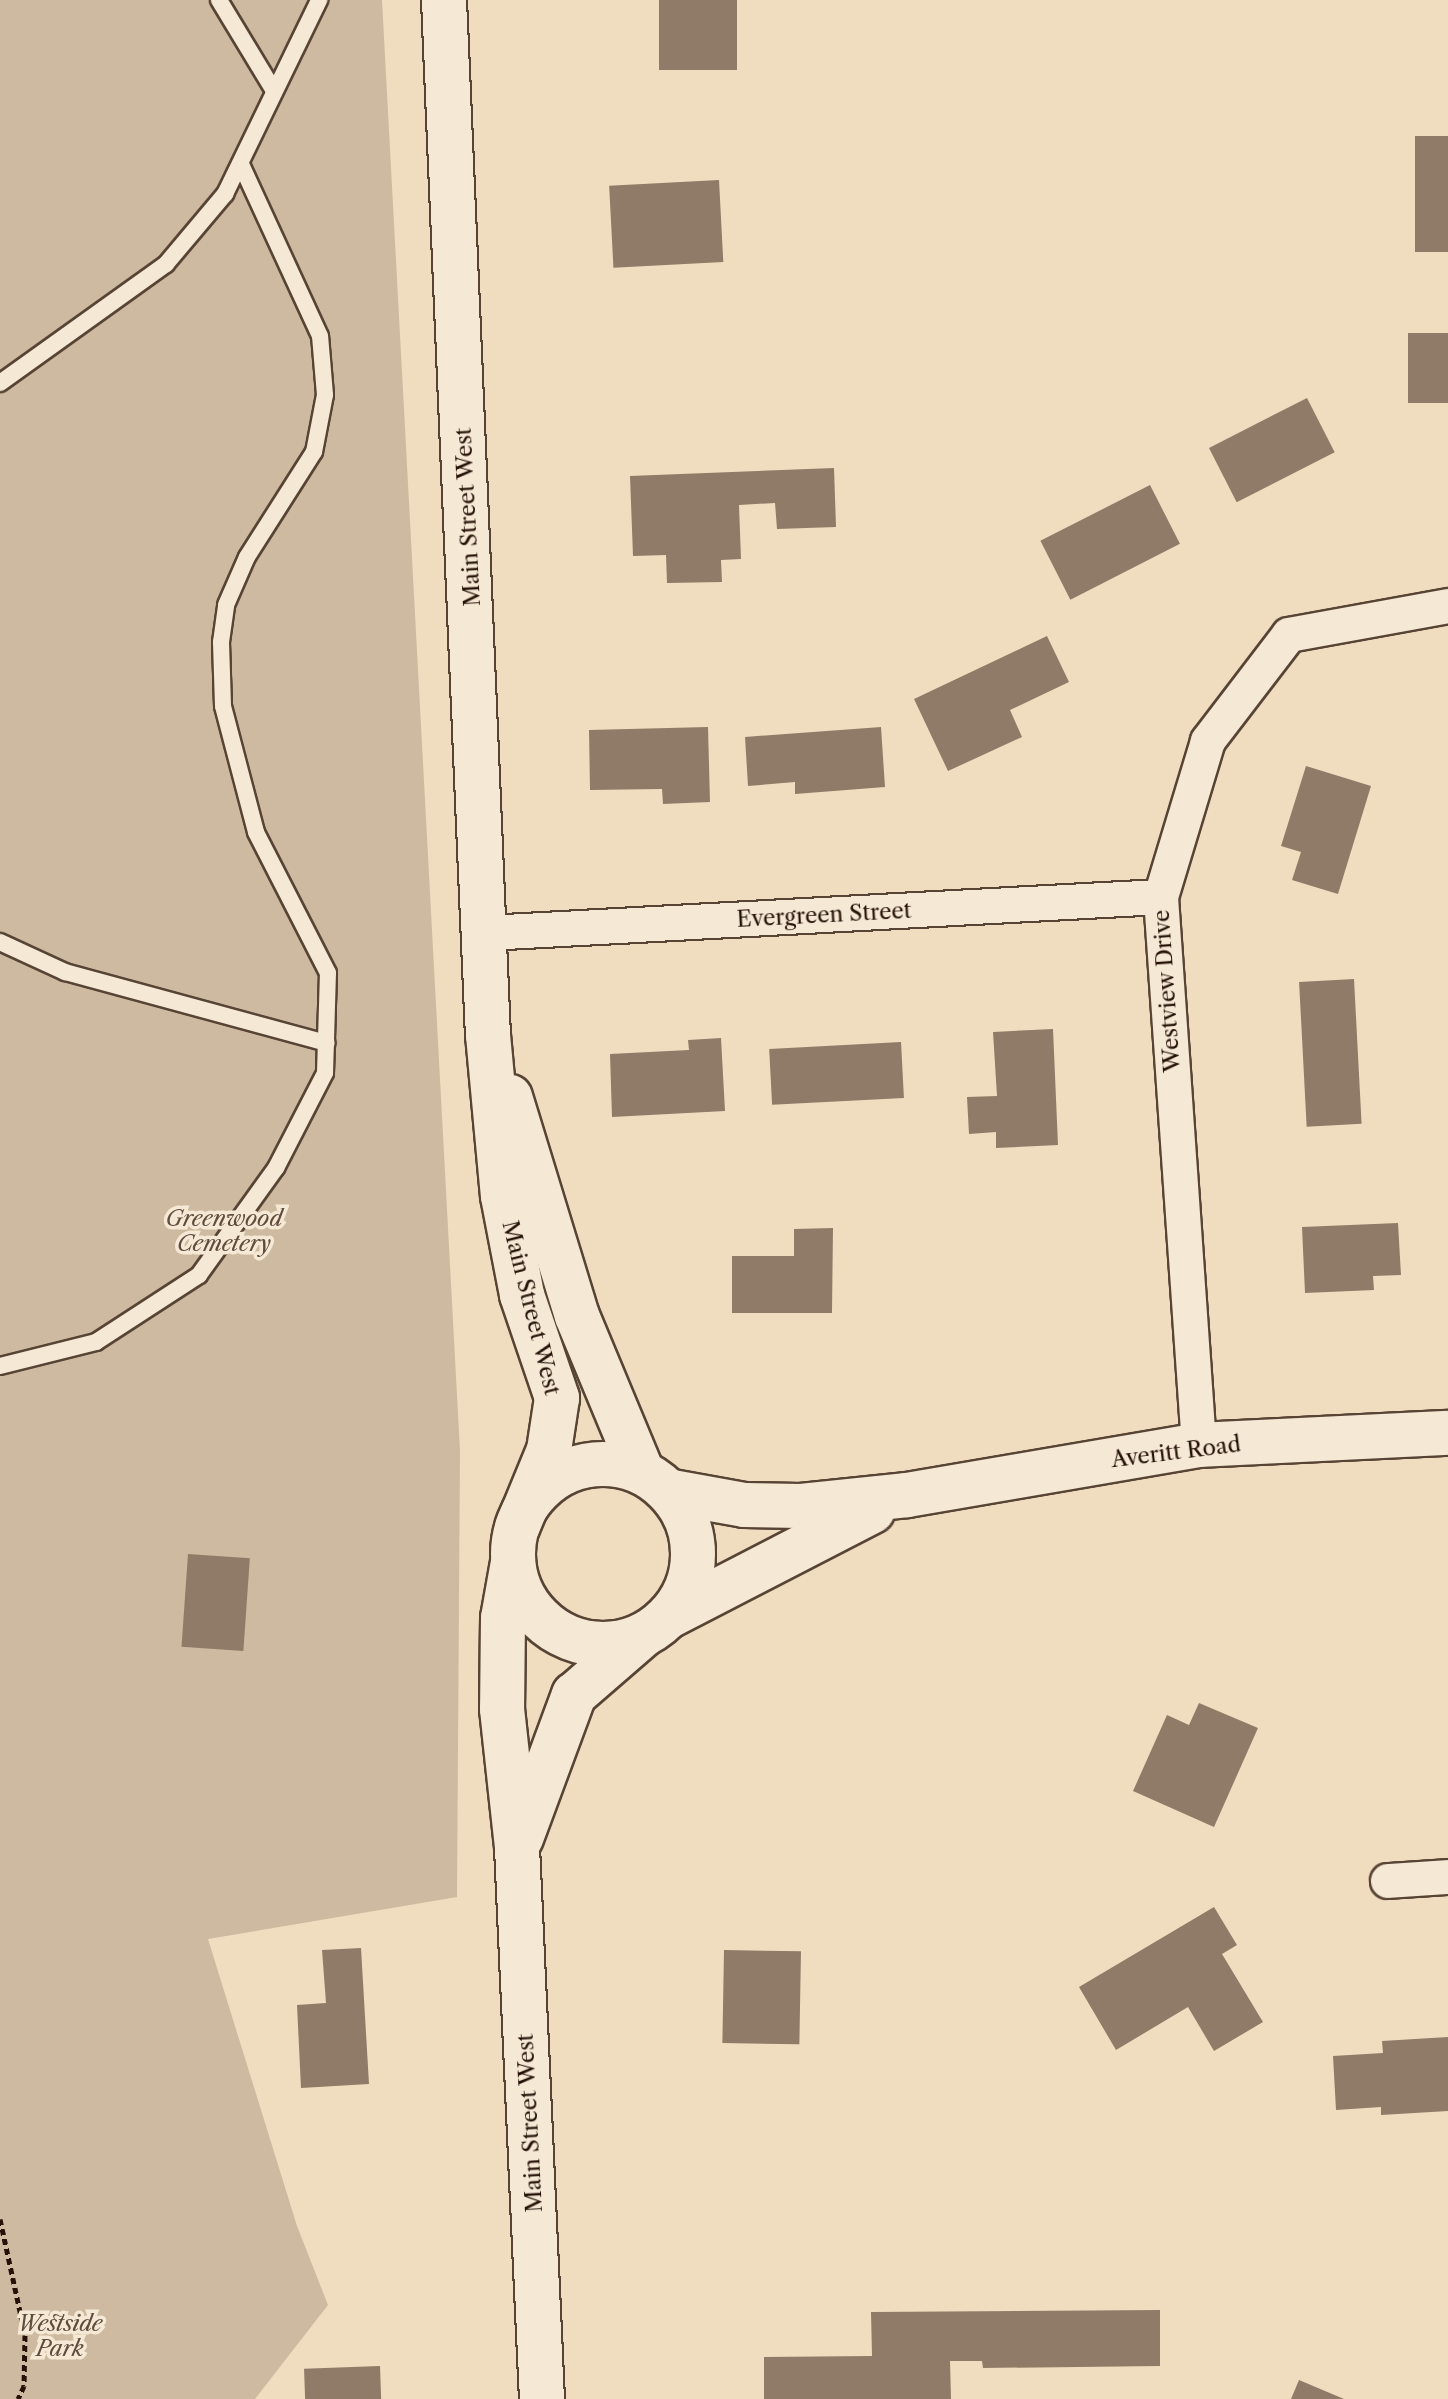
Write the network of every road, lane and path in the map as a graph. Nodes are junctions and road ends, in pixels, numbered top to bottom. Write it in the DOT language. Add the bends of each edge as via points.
graph roads {
  1 [pos="219,0"];
  2 [pos="319,0"];
  3 [pos="444,0"];
  4 [pos="273,89"];
  5 [pos="241,164"];
  6 [pos="0,383"];
  7 [pos="1448,606"];
  8 [pos="1161,897"];
  9 [pos="487,933"];
  10 [pos="0,942"];
  11 [pos="488,1035"];
  12 [pos="327,1043"];
  13 [pos="0,1366"];
  14 [pos="1448,1433"];
  15 [pos="1199,1445"];
  16 [pos="657,1482"];
  17 [pos="907,1495"];
  18 [pos="515,1545"];
  19 [pos="656,1625"];
  20 [pos="517,1847"];
  21 [pos="1448,1877"];
  22 [pos="1388,1881"];
  23 [pos="0,2219"];
  24 [pos="18,2399"];
  25 [pos="542,2399"];
  1 -- 4 [label="lane"];
  2 -- 4 [label="lane"];
  3 -- 9 [label="main road, Main Street West"];
  4 -- 5 [label="lane"];
  5 -- 6 [label="lane" via="225,194 166,264"];
  5 -- 12 [label="lane" via="320,336 325,395 314,452 247,557 226,605 223,706 256,832 328,973"];
  7 -- 8 [label="street, Westview Drive" via="1289,635 1208,741"];
  8 -- 9 [label="street, Evergreen Street"];
  8 -- 15 [label="street, Westview Drive"];
  9 -- 11 [label="main road, Main Street West"];
  10 -- 12 [label="lane" via="65,972"];
  11 -- 16 [label="main road, Main Street West" via="535,1169 577,1316"];
  11 -- 18 [label="main road, Main Street West" via="503,1196 522,1295 557,1398 549,1450"];
  12 -- 13 [label="lane" via="325,1073 307,1114 276,1168 199,1275 96,1342"];
  14 -- 15 [label="main road, Averitt Road"];
  15 -- 17 [label="main road, Averitt Road"];
  16 -- 17 [label="main road, Averitt Road" via="744,1505"];
  16 -- 18 [label="main road, Averitt Road" via="605,1463 576,1467 550,1480 529,1502"];
  16 -- 19 [label="main road, Main Street West" via="691,1532 693,1562 685,1591"];
  17 -- 19 [label="main road, Averitt Road" via="824,1532"];
  18 -- 19 [label="main road" via="519,1587 535,1613 558,1632 601,1643"];
  18 -- 20 [label="main road, Main Street West" via="503,1618 502,1709"];
  19 -- 20 [label="main road, Main Street West" via="574,1695"];
  20 -- 25 [label="main road, Main Street West"];
  21 -- 22 [label="street"];
  23 -- 24 [label="path" via="25,2335 24,2386"];
}
